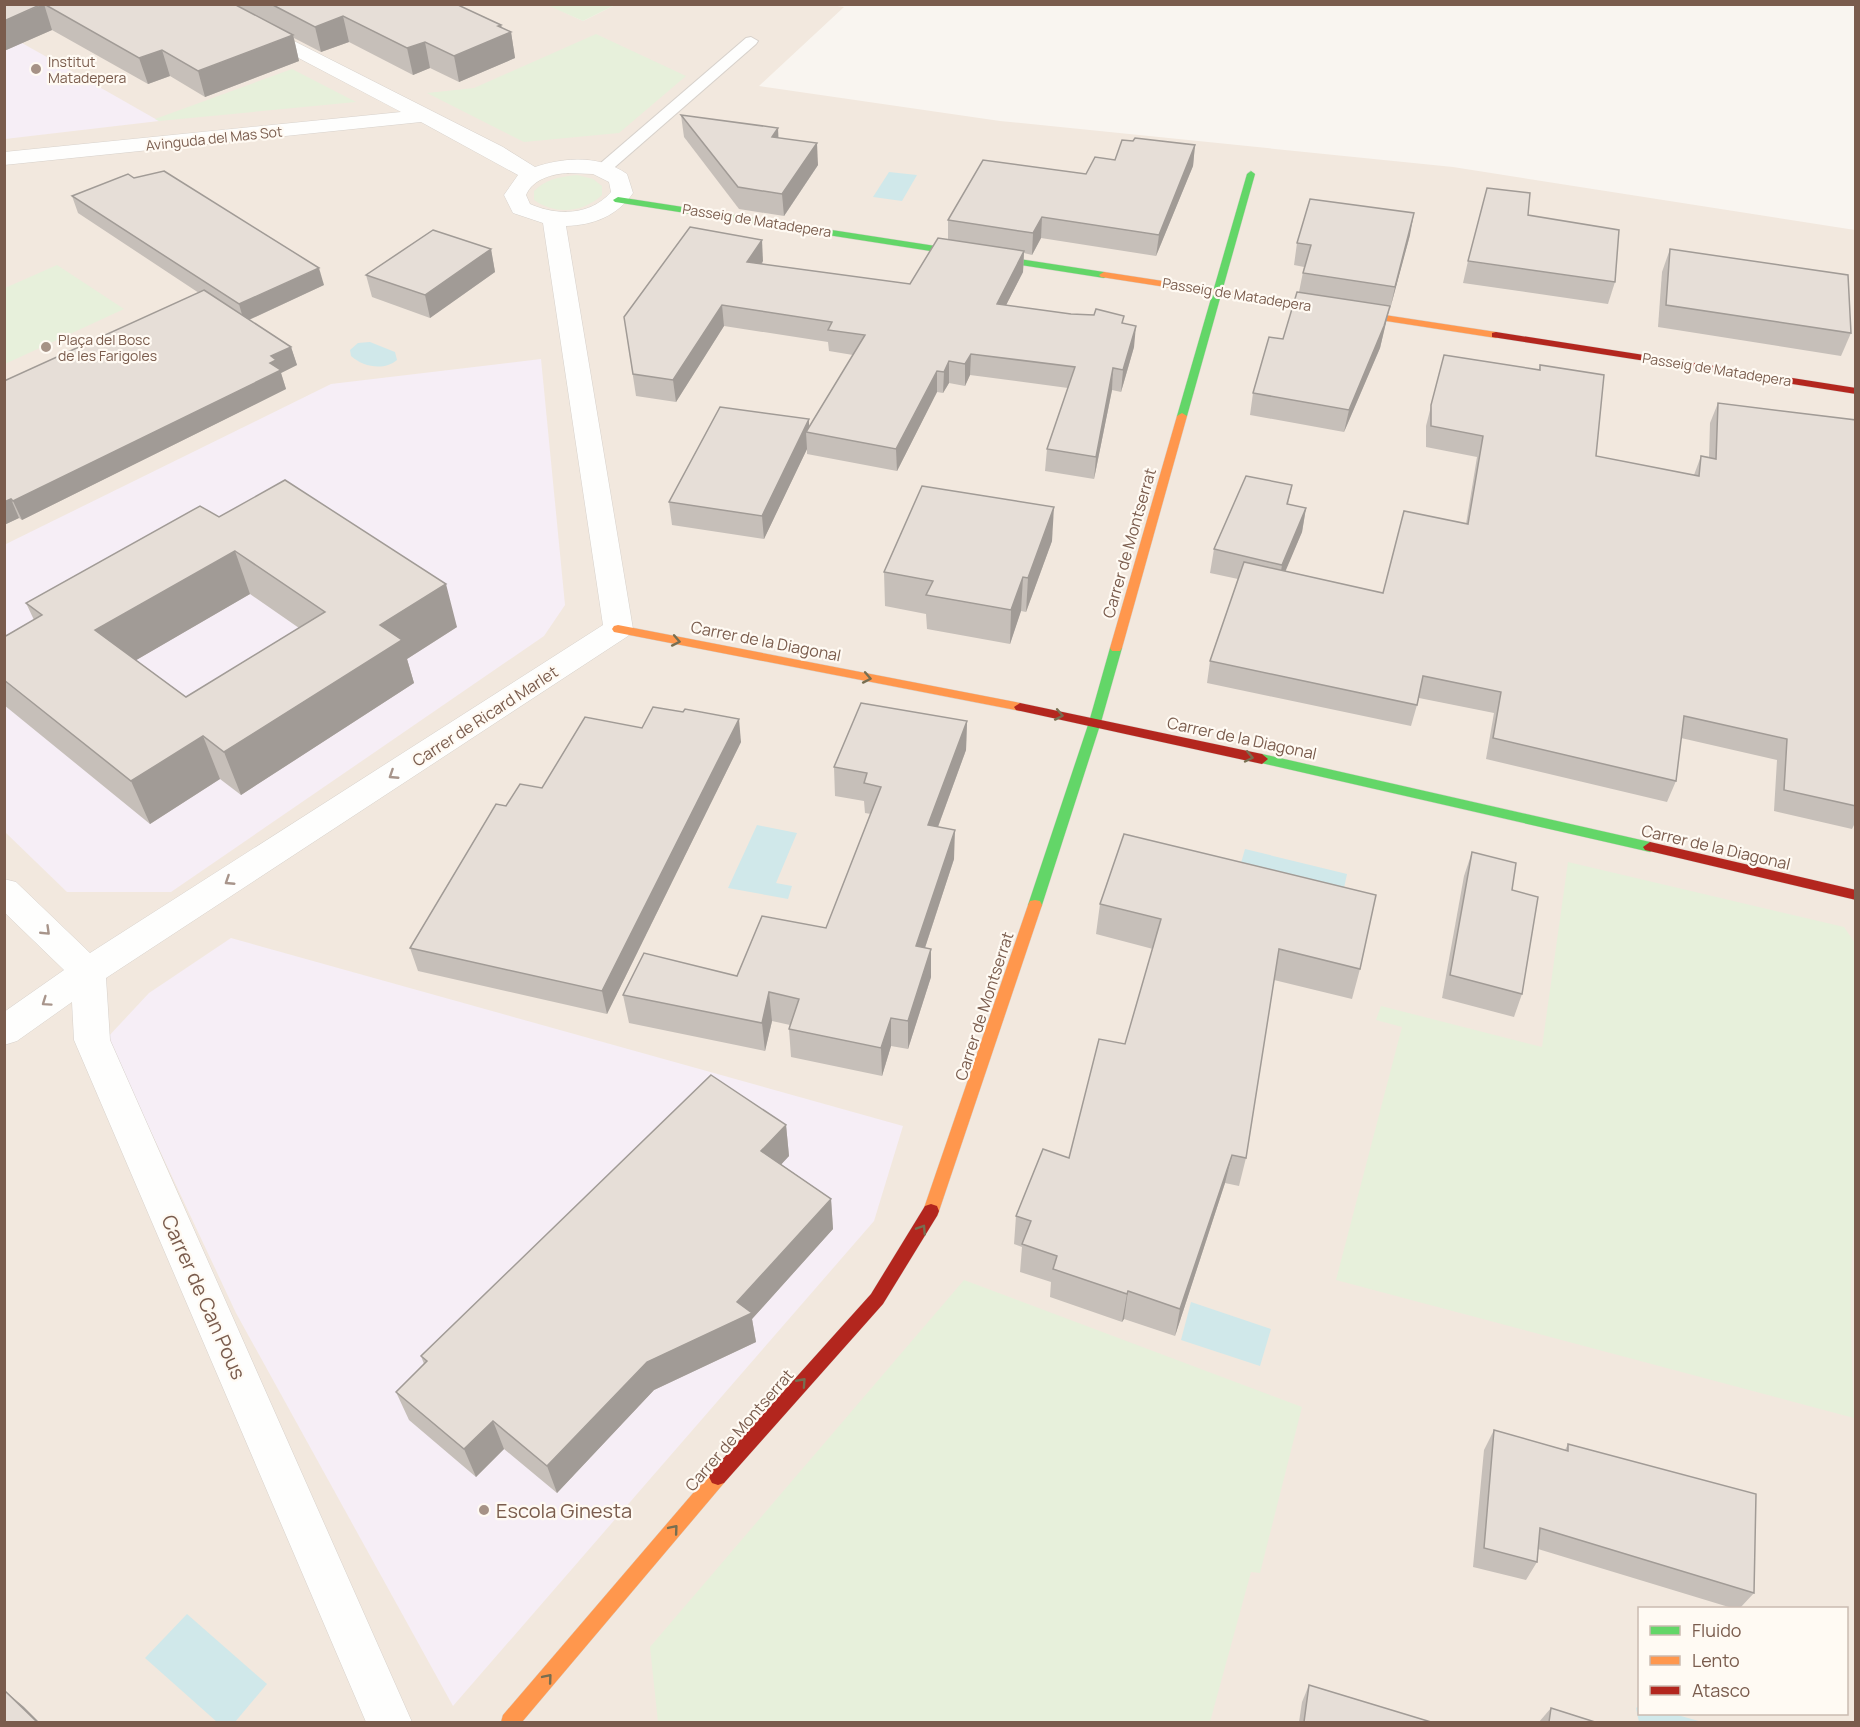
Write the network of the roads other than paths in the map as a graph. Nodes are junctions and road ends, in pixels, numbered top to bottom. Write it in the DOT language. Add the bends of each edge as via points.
graph roads {
  1 [pos="205,4"];
  2 [pos="752,41"];
  3 [pos="423,116"];
  4 [pos="4,159"];
  5 [pos="602,170"];
  6 [pos="1251,174"];
  7 [pos="533,175"];
  8 [pos="618,200"];
  9 [pos="554,219"];
  10 [pos="1218,291"];
  11 [pos="1856,391"];
  12 [pos="618,629"];
  13 [pos="1095,722"];
  14 [pos="4,891"];
  15 [pos="1856,895"];
  16 [pos="88,972"];
  17 [pos="4,1031"];
  18 [pos="389,1722"];
  19 [pos="510,1722"];
  1 -- 3 [label="street"];
  2 -- 5 [label="lane"];
  3 -- 4 [label="street, Avinguda del Mas Sot"];
  3 -- 7 [label="street"];
  5 -- 7 [label="street" via="574,166"];
  5 -- 8 [label="street" via="612,174 622,186"];
  6 -- 10 [label="street, Carrer de Montserrat"];
  7 -- 9 [label="street" via="518,188 516,201 530,213"];
  8 -- 9 [label="street" via="591,215"];
  8 -- 10 [label="street, Passeig de Matadepera"];
  9 -- 12 [label="street"];
  10 -- 11 [label="street, Passeig de Matadepera"];
  10 -- 13 [label="street, Carrer de Montserrat"];
  12 -- 13 [label="street, Carrer de la Diagonal, one-way"];
  12 -- 16 [label="street, Carrer de Ricard Marlet, one-way"];
  13 -- 15 [label="street, Carrer de la Diagonal, one-way"];
  19 -- 13 [label="street, Carrer de Montserrat, one-way" via="735,1457 877,1299 928,1220"];
  14 -- 16 [label="street, one-way"];
  16 -- 17 [label="street, Carrer de Ricard Marlet, one-way"];
  16 -- 18 [label="street, Carrer de Can Pous" via="92,1040"];
}
